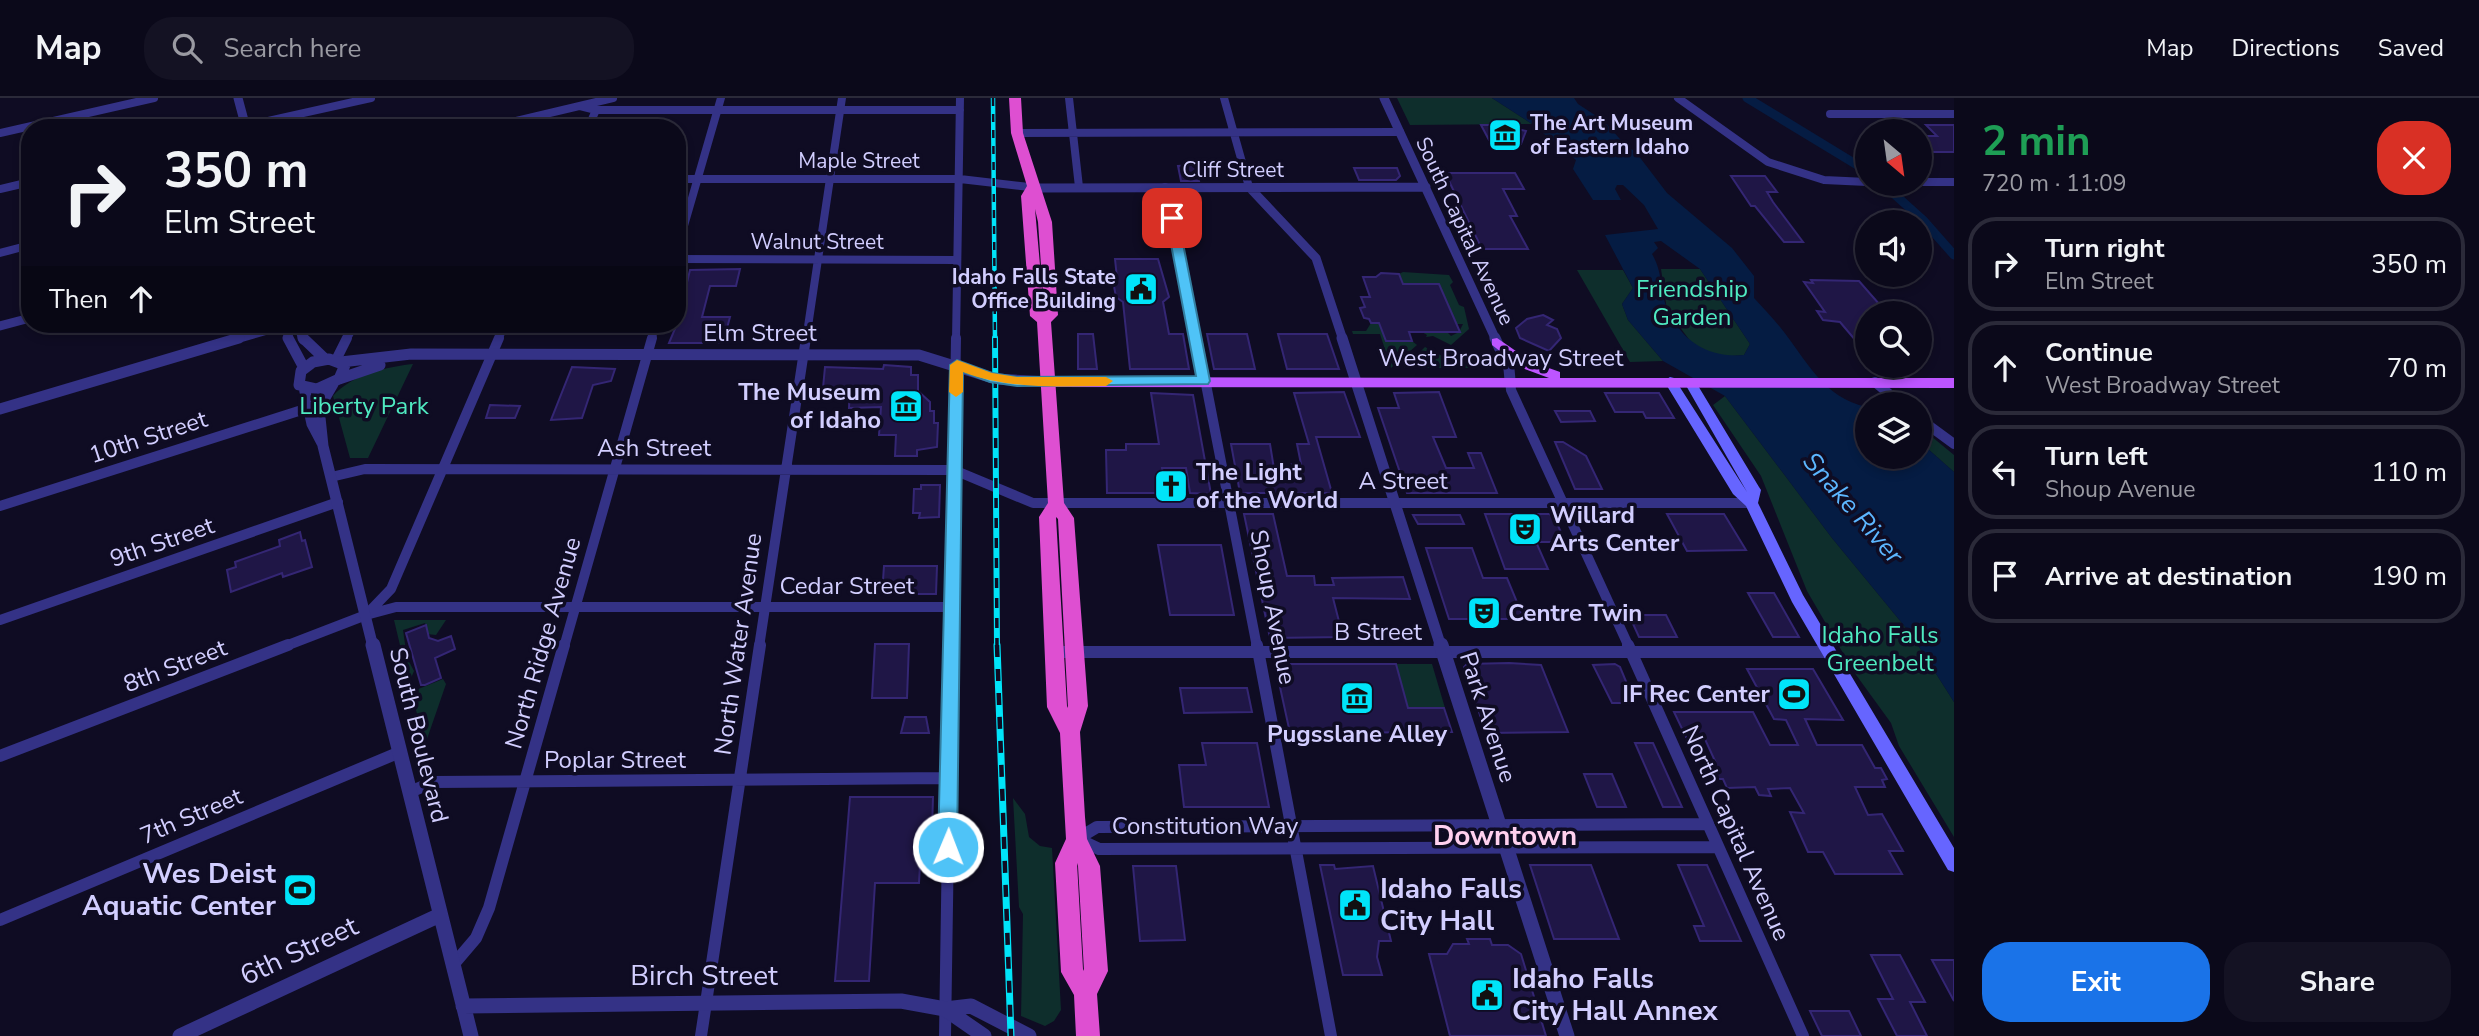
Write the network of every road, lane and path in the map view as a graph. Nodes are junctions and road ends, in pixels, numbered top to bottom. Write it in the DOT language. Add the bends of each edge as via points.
graph roads {
  1 [pos="154,98"];
  2 [pos="238,98"];
  3 [pos="371,98"];
  4 [pos="613,98"];
  5 [pos="721,98"];
  6 [pos="842,98"];
  7 [pos="960,98"];
  8 [pos="1014,98"];
  9 [pos="1069,98"];
  10 [pos="1224,98"];
  11 [pos="1384,98"];
  12 [pos="1678,98"];
  13 [pos="580,106"];
  14 [pos="596,110"];
  15 [pos="718,110"];
  16 [pos="840,110"];
  17 [pos="960,110"];
  18 [pos="1829,114"];
  19 [pos="1954,114"];
  20 [pos="62,119"];
  21 [pos="243,119"];
  22 [pos="280,119"];
  23 [pos="524,119"];
  24 [pos="592,119"];
  25 [pos="21,128"];
  26 [pos="1072,132"];
  27 [pos="1233,132"];
  28 [pos="1400,132"];
  29 [pos="0,133"];
  30 [pos="1017,133"];
  31 [pos="686,179"];
  32 [pos="697,179"];
  33 [pos="828,179"];
  34 [pos="960,179"];
  35 [pos="1855,181"];
  36 [pos="1932,182"];
  37 [pos="1954,182"];
  38 [pos="21,184"];
  39 [pos="1079,187"];
  40 [pos="1165,187"];
  41 [pos="1249,187"];
  42 [pos="1426,187"];
  43 [pos="1036,188"];
  44 [pos="0,189"];
  45 [pos="686,218"];
  46 [pos="21,248"];
  47 [pos="1313,252"];
  48 [pos="0,253"];
  49 [pos="818,259"];
  50 [pos="686,260"];
  51 [pos="957,260"];
  52 [pos="1325,282"];
  53 [pos="21,320"];
  54 [pos="0,326"];
  55 [pos="257,333"];
  56 [pos="288,333"];
  57 [pos="301,333"];
  58 [pos="350,333"];
  59 [pos="501,333"];
  60 [pos="653,333"];
  61 [pos="1497,342"];
  62 [pos="647,354"];
  63 [pos="803,354"];
  64 [pos="492,355"];
  65 [pos="425,356"];
  66 [pos="334,360"];
  67 [pos="957,365"];
  68 [pos="304,368"];
  69 [pos="1510,380"];
  70 [pos="1574,380"];
  71 [pos="1203,381"];
  72 [pos="1355,381"];
  73 [pos="1670,381"];
  74 [pos="336,382"];
  75 [pos="1048,382"];
  76 [pos="1695,382"];
  77 [pos="1875,382"];
  78 [pos="1954,383"];
  79 [pos="304,387"];
  80 [pos="1887,392"];
  81 [pos="308,408"];
  82 [pos="0,409"];
  83 [pos="1932,428"];
  84 [pos="1954,444"];
  85 [pos="323,446"];
  86 [pos="444,469"];
  87 [pos="615,469"];
  88 [pos="786,469"];
  89 [pos="954,470"];
  90 [pos="331,477"];
  91 [pos="338,502"];
  92 [pos="1395,502"];
  93 [pos="1562,502"];
  94 [pos="1751,503"];
  95 [pos="1056,504"];
  96 [pos="1229,504"];
  97 [pos="0,506"];
  98 [pos="575,607"];
  99 [pos="764,607"];
  100 [pos="951,607"];
  101 [pos="366,615"];
  102 [pos="0,620"];
  103 [pos="1054,652"];
  104 [pos="1074,652"];
  105 [pos="1828,652"];
  106 [pos="1259,653"];
  107 [pos="1444,653"];
  108 [pos="1633,653"];
  109 [pos="1070,732"];
  110 [pos="400,752"];
  111 [pos="0,756"];
  112 [pos="948,778"];
  113 [pos="525,781"];
  114 [pos="739,781"];
  115 [pos="410,792"];
  116 [pos="1291,824"];
  117 [pos="1499,824"];
  118 [pos="1707,824"];
  119 [pos="1077,839"];
  120 [pos="1717,847"];
  121 [pos="1294,848"];
  122 [pos="1506,848"];
  123 [pos="1954,864"];
  124 [pos="440,915"];
  125 [pos="0,920"];
  126 [pos="453,965"];
  127 [pos="706,1003"];
  128 [pos="463,1006"];
  129 [pos="945,1009"];
  130 [pos="180,1036"];
  131 [pos="471,1036"];
  132 [pos="701,1036"];
  133 [pos="945,1036"];
  134 [pos="985,1036"];
  135 [pos="1028,1036"];
  136 [pos="1088,1036"];
  137 [pos="1331,1036"];
  138 [pos="1567,1036"];
  139 [pos="1803,1036"];
  1 -- 20 [label="street"];
  2 -- 21 [label="street"];
  3 -- 22 [label="street"];
  4 -- 13 [label="street"];
  5 -- 15 [label="street"];
  6 -- 16 [label="street, North Water Avenue"];
  7 -- 17 [label="street"];
  8 -- 30 [label="highway"];
  9 -- 26 [label="street"];
  10 -- 27 [label="street"];
  11 -- 28 [label="street, South Capital Avenue"];
  12 -- 35 [label="street" via="1768,162 1824,180"];
  13 -- 14 [label="street"];
  13 -- 23 [label="street"];
  14 -- 15 [label="street"];
  14 -- 24 [label="street"];
  15 -- 16 [label="street"];
  15 -- 32 [label="street"];
  16 -- 17 [label="street"];
  16 -- 33 [label="street, North Water Avenue"];
  17 -- 34 [label="street"];
  18 -- 19 [label="street"];
  25 -- 29 [label="street"];
  26 -- 27 [label="street"];
  26 -- 30 [label="street"];
  26 -- 39 [label="street"];
  27 -- 28 [label="street"];
  27 -- 41 [label="street"];
  28 -- 42 [label="street, South Capital Avenue"];
  30 -- 43 [label="highway"];
  31 -- 32 [label="street, Maple Street"];
  32 -- 33 [label="street, Maple Street"];
  32 -- 45 [label="street"];
  33 -- 34 [label="street, Maple Street"];
  33 -- 49 [label="street, North Water Avenue"];
  34 -- 43 [label="street, Maple Street"];
  34 -- 51 [label="street"];
  36 -- 37 [label="street"];
  38 -- 44 [label="street"];
  39 -- 40 [label="street, Cliff Street"];
  39 -- 43 [label="street, Cliff Street"];
  40 -- 41 [label="street, Cliff Street"];
  40 -- 71 [label="street, Shoup Avenue"];
  41 -- 42 [label="street, Cliff Street"];
  41 -- 47 [label="street"];
  42 -- 61 [label="street, South Capital Avenue"];
  43 -- 75 [label="highway" via="1027,196 1037,316 1044,320"];
  46 -- 48 [label="street"];
  47 -- 52 [label="street, Park Avenue"];
  49 -- 50 [label="street, Walnut Street"];
  49 -- 51 [label="street, Walnut Street"];
  49 -- 63 [label="street, North Water Avenue"];
  51 -- 67 [label="street"];
  52 -- 72 [label="street, Park Avenue"];
  53 -- 54 [label="street"];
  55 -- 82 [label="street"];
  56 -- 68 [label="street"];
  57 -- 66 [label="street" via="304,343"];
  58 -- 66 [label="street"];
  59 -- 64 [label="street"];
  60 -- 62 [label="street, North Ridge Avenue"];
  61 -- 69 [label="street, South Capital Avenue"];
  61 -- 70 [label="main road" via="1529,366"];
  62 -- 63 [label="street, Elm Street"];
  62 -- 64 [label="street, Elm Street"];
  62 -- 87 [label="street, North Ridge Avenue"];
  63 -- 67 [label="street, Elm Street" via="919,355"];
  63 -- 88 [label="street, North Water Avenue"];
  64 -- 65 [label="street, Elm Street"];
  64 -- 86 [label="street"];
  65 -- 66 [label="street, Elm Street"];
  65 -- 74 [label="street, Elm Street"];
  66 -- 68 [label="street, Elm Street"];
  66 -- 74 [label="street, South Boulevard" via="345,369"];
  67 -- 75 [label="street, Elm Street" via="996,379"];
  67 -- 89 [label="street"];
  68 -- 79 [label="street, South Boulevard" via="298,380"];
  69 -- 70 [label="main road, West Broadway Street"];
  69 -- 72 [label="main road, West Broadway Street"];
  69 -- 93 [label="street, North Capital Avenue"];
  70 -- 73 [label="main road, West Broadway Street"];
  71 -- 72 [label="main road, West Broadway Street"];
  71 -- 75 [label="main road, West Broadway Street"];
  71 -- 96 [label="street, Shoup Avenue"];
  72 -- 92 [label="street, Park Avenue"];
  73 -- 76 [label="main road, West Broadway Street"];
  73 -- 94 [label="main road" via="1738,491"];
  74 -- 79 [label="street, Elm Street" via="317,389"];
  74 -- 85 [label="street, South Boulevard" via="319,408"];
  75 -- 95 [label="highway"];
  76 -- 77 [label="main road, West Broadway Street"];
  76 -- 94 [label="main road" via="1754,490"];
  77 -- 78 [label="main road, West Broadway Street"];
  77 -- 80 [label="street"];
  79 -- 81 [label="street, South Boulevard"];
  81 -- 85 [label="street, South Boulevard"];
  81 -- 97 [label="street, 10th Street"];
  83 -- 84 [label="street"];
  85 -- 90 [label="street, South Boulevard"];
  86 -- 87 [label="street, Ash Street"];
  86 -- 90 [label="street, Ash Street" via="365,469"];
  86 -- 101 [label="street" via="391,589"];
  87 -- 88 [label="street, Ash Street"];
  87 -- 98 [label="street, North Ridge Avenue"];
  88 -- 89 [label="street, Ash Street"];
  88 -- 99 [label="street, North Water Avenue"];
  89 -- 95 [label="street, Ash Street" via="1020,500"];
  89 -- 100 [label="street"];
  90 -- 91 [label="street, South Boulevard"];
  91 -- 101 [label="street, South Boulevard"];
  91 -- 102 [label="street, 9th Street"];
  92 -- 93 [label="street, A Street"];
  92 -- 96 [label="street, A Street"];
  92 -- 107 [label="street, Park Avenue"];
  93 -- 94 [label="street, A Street"];
  93 -- 108 [label="street, North Capital Avenue"];
  94 -- 105 [label="main road"];
  95 -- 96 [label="street, A Street"];
  95 -- 103 [label="highway" via="1047,517"];
  95 -- 104 [label="highway" via="1066,518"];
  96 -- 106 [label="street, Shoup Avenue"];
  98 -- 99 [label="street, Cedar Street"];
  98 -- 101 [label="street, Cedar Street" via="396,607"];
  98 -- 113 [label="street, North Ridge Avenue"];
  99 -- 100 [label="street, Cedar Street"];
  99 -- 114 [label="street, North Water Avenue"];
  100 -- 112 [label="street"];
  101 -- 110 [label="street, South Boulevard"];
  101 -- 111 [label="street, 8th Street"];
  103 -- 104 [label="street, B Street"];
  103 -- 109 [label="highway" via="1057,707"];
  104 -- 106 [label="street, B Street"];
  104 -- 109 [label="highway" via="1078,706"];
  105 -- 108 [label="street, B Street"];
  105 -- 123 [label="main road"];
  106 -- 107 [label="street, B Street"];
  106 -- 116 [label="street, Shoup Avenue"];
  107 -- 108 [label="street, B Street"];
  107 -- 117 [label="street, Park Avenue"];
  108 -- 118 [label="street, North Capital Avenue"];
  109 -- 119 [label="highway"];
  110 -- 115 [label="street, South Boulevard"];
  110 -- 125 [label="street, 7th Street"];
  112 -- 114 [label="street, Poplar Street"];
  112 -- 129 [label="street"];
  113 -- 114 [label="street, Poplar Street"];
  113 -- 115 [label="street, Poplar Street" via="433,782"];
  113 -- 126 [label="street, North Ridge Avenue" via="489,908 475,937"];
  114 -- 127 [label="street, North Water Avenue"];
  115 -- 124 [label="street, South Boulevard"];
  116 -- 117 [label="street, Constitution Way"];
  116 -- 119 [label="street, Constitution Way" via="1097,827"];
  116 -- 121 [label="street, Shoup Avenue"];
  117 -- 118 [label="street, Constitution Way"];
  117 -- 122 [label="street, Park Avenue"];
  118 -- 120 [label="street, North Capital Avenue"];
  119 -- 121 [label="street, Constitution Way" via="1099,849"];
  119 -- 136 [label="highway" via="1066,863 1072,972 1086,992"];
  120 -- 122 [label="street, Constitution Way"];
  120 -- 139 [label="street, North Capital Avenue"];
  121 -- 122 [label="street, Constitution Way"];
  121 -- 137 [label="street, Shoup Avenue"];
  122 -- 138 [label="street, Park Avenue"];
  124 -- 126 [label="street, South Boulevard"];
  124 -- 130 [label="street, 6th Street"];
  126 -- 128 [label="street, South Boulevard"];
  127 -- 128 [label="street, Birch Street"];
  127 -- 129 [label="street, Birch Street" via="901,1001"];
  127 -- 132 [label="street, North Water Avenue"];
  128 -- 131 [label="street, South Boulevard"];
  129 -- 133 [label="street"];
  129 -- 134 [label="street, Birch Street"];
  129 -- 135 [label="street, Birch Street" via="971,1006"];
}
